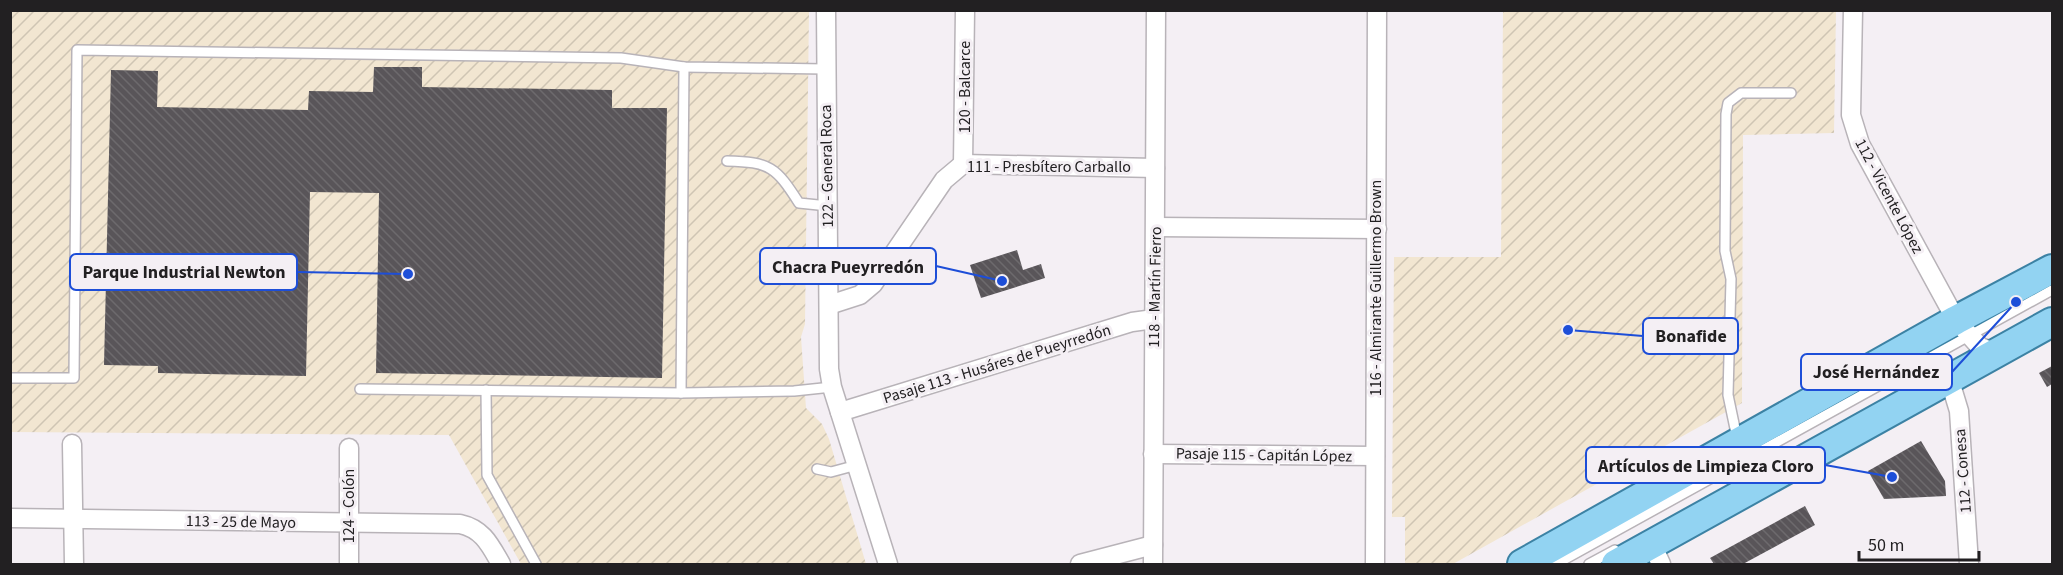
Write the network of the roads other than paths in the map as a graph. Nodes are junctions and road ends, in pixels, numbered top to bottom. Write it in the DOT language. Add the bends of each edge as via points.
graph roads {
  1 [pos="826,10"];
  2 [pos="965,10"];
  3 [pos="1156,10"];
  4 [pos="1377,10"];
  5 [pos="1853,10"];
  6 [pos="684,67"];
  7 [pos="825,69"];
  8 [pos="1791,93"];
  9 [pos="727,161"];
  10 [pos="963,164"];
  11 [pos="1155,168"];
  12 [pos="828,206"];
  13 [pos="1156,227"];
  14 [pos="1377,229"];
  15 [pos="2052,269"];
  16 [pos="2052,290"];
  17 [pos="829,305"];
  18 [pos="1154,319"];
  19 [pos="2052,322"];
  20 [pos="1978,341"];
  21 [pos="10,378"];
  22 [pos="1949,378"];
  23 [pos="832,387"];
  24 [pos="360,389"];
  25 [pos="486,390"];
  26 [pos="681,393"];
  27 [pos="840,412"];
  28 [pos="1738,443"];
  29 [pos="72,444"];
  30 [pos="349,448"];
  31 [pos="1154,454"];
  32 [pos="1375,456"];
  33 [pos="857,465"];
  34 [pos="817,469"];
  35 [pos="10,518"];
  36 [pos="74,520"];
  37 [pos="349,524"];
  38 [pos="1153,545"];
  39 [pos="1657,554"];
  40 [pos="1618,556"];
  41 [pos="74,564"];
  42 [pos="349,564"];
  43 [pos="501,564"];
  44 [pos="536,564"];
  45 [pos="888,564"];
  46 [pos="1080,564"];
  47 [pos="1153,564"];
  48 [pos="1375,564"];
  49 [pos="1522,564"];
  50 [pos="1556,564"];
  51 [pos="1589,564"];
  52 [pos="1970,564"];
  1 -- 7 [label="street, 122 - General Roca"];
  2 -- 10 [label="street, 120 - Balcarce"];
  3 -- 11 [label="street, 118 - Martín Fierro"];
  4 -- 14 [label="street, 116 - Almirante Guillermo Brown"];
  5 -- 20 [label="street, 112 - Vicente López" via="1853,128"];
  6 -- 7 [label="lane"];
  6 -- 21 [label="lane" via="621,58 77,50 74,378"];
  6 -- 26 [label="lane"];
  7 -- 12 [label="street, 122 - General Roca"];
  8 -- 28 [label="lane" via="1741,93 1728,104 1726,114 1725,251 1731,279 1728,395"];
  9 -- 12 [label="lane" via="759,162 775,171 799,203"];
  10 -- 11 [label="street, 111 - Presbítero Carballo"];
  10 -- 17 [label="street, 111 - Presbítero Carballo" via="944,180 873,284 860,295"];
  11 -- 13 [label="street, 118 - Martín Fierro"];
  12 -- 17 [label="street, 122 - General Roca"];
  13 -- 14 [label="street"];
  13 -- 18 [label="street, 118 - Martín Fierro"];
  14 -- 32 [label="street, 116 - Almirante Guillermo Brown"];
  15 -- 20 [label="main road"];
  16 -- 20 [label="lane"];
  17 -- 23 [label="street, 122 - General Roca"];
  18 -- 27 [label="street, Pasaje 113 - Husáres de Pueyrredón" via="1132,322"];
  18 -- 31 [label="street, 118 - Martín Fierro"];
  19 -- 20 [label="main road"];
  20 -- 22 [label="main road"];
  20 -- 28 [label="main road"];
  20 -- 50 [label="lane"];
  22 -- 39 [label="main road"];
  22 -- 52 [label="street, 112 - Conesa" via="1959,411"];
  23 -- 26 [label="lane"];
  23 -- 27 [label="street, 122 - General Roca"];
  24 -- 25 [label="lane"];
  25 -- 26 [label="lane"];
  25 -- 44 [label="lane" via="487,475"];
  27 -- 33 [label="street, 122 - General Roca"];
  28 -- 49 [label="main road"];
  29 -- 36 [label="street"];
  30 -- 37 [label="street, 124 - Colón"];
  31 -- 32 [label="street, Pasaje 115 - Capitán López"];
  31 -- 38 [label="street, 118 - Martín Fierro"];
  32 -- 48 [label="street, 116 - Almirante Guillermo Brown"];
  33 -- 34 [label="lane" via="831,472"];
  33 -- 45 [label="street, 122 - General Roca"];
  35 -- 36 [label="street, 113 - 25 de Mayo"];
  36 -- 37 [label="street, 113 - 25 de Mayo"];
  36 -- 41 [label="street"];
  37 -- 42 [label="street, 124 - Colón"];
  37 -- 43 [label="street, 113 - 25 de Mayo" via="472,526 488,541"];
  38 -- 46 [label="street"];
  38 -- 47 [label="street, 118 - Martín Fierro"];
  39 -- 40 [label="main road"];
  40 -- 51 [label="lane"];
}
